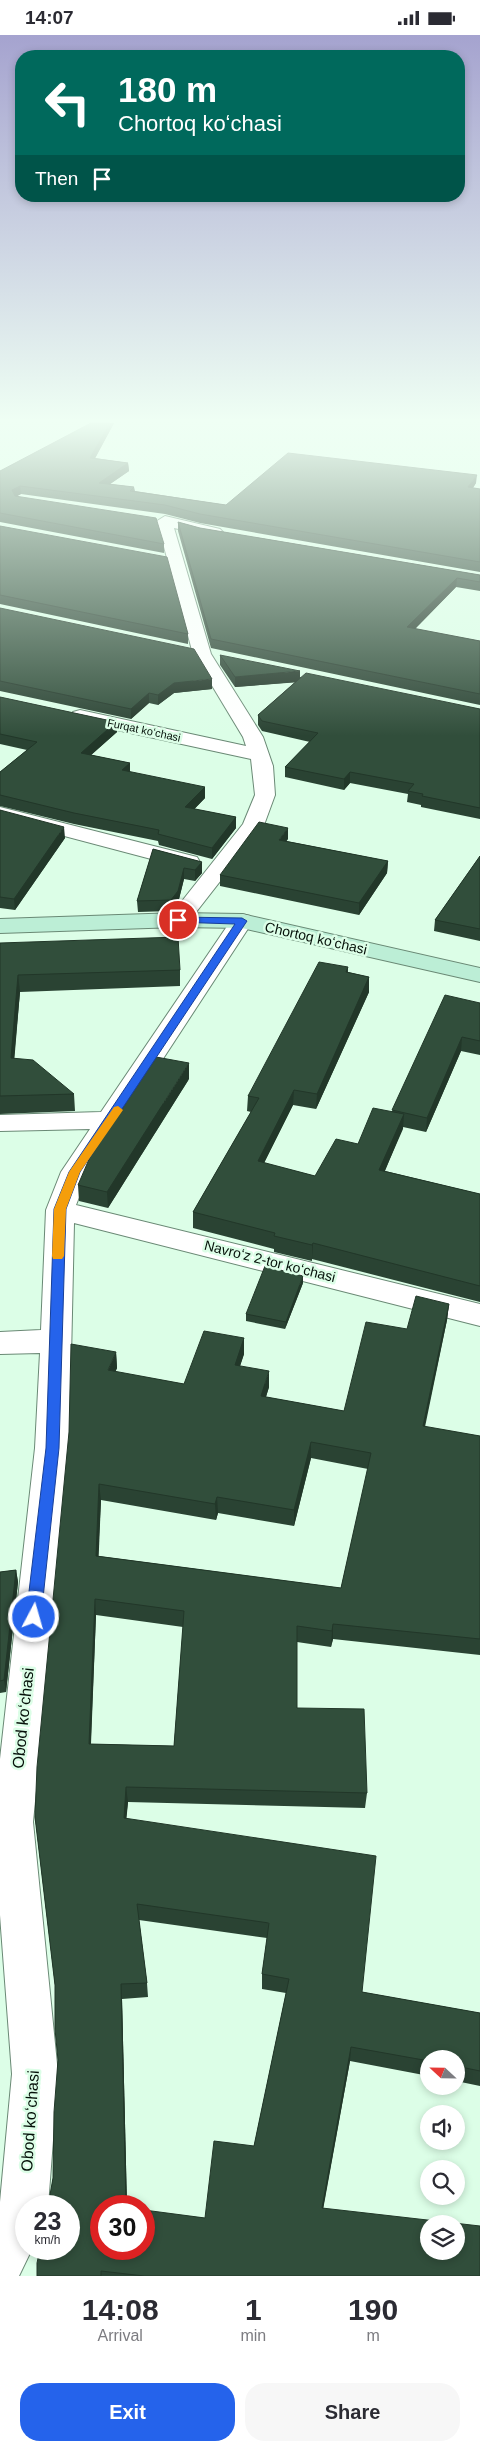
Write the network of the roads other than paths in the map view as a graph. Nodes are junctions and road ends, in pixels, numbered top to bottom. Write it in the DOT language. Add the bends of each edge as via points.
graph roads {
  1 [pos="167,528"];
  2 [pos="195,528"];
  3 [pos="229,535"];
  4 [pos="157,559"];
  5 [pos="177,562"];
  6 [pos="182,650"];
  7 [pos="202,654"];
  8 [pos="221,658"];
  9 [pos="58,711"];
  10 [pos="259,755"];
  11 [pos="0,813"];
  12 [pos="220,869"];
  13 [pos="178,920"];
  14 [pos="242,921"];
  15 [pos="0,926"];
  16 [pos="480,975"];
  17 [pos="111,1121"];
  18 [pos="0,1123"];
  19 [pos="60,1209"];
  20 [pos="480,1315"];
  21 [pos="54,1341"];
  22 [pos="0,1343"];
  23 [pos="6,1823"];
  24 [pos="0,2263"];
  1 -- 5 [label="street"];
  2 -- 3 [label="street"];
  4 -- 5 [label="street"];
  5 -- 7 [label="street"];
  6 -- 7 [label="street"];
  7 -- 8 [label="street"];
  7 -- 10 [label="street" via="253,737"];
  9 -- 10 [label="street, Furqat koʻchasi"];
  10 -- 12 [label="street" via="265,795 253,825"];
  11 -- 12 [label="street"];
  12 -- 13 [label="street"];
  13 -- 14 [label="main road, Chortoq koʻchasi"];
  13 -- 15 [label="main road, Chortoq koʻchasi"];
  14 -- 16 [label="main road, Chortoq koʻchasi"];
  14 -- 17 [label="street, Obod koʻchasi"];
  17 -- 18 [label="street"];
  17 -- 19 [label="street, Obod koʻchasi" via="75,1172"];
  19 -- 20 [label="street, Navroʻz 2-tor koʻchasi"];
  19 -- 21 [label="street, Obod koʻchasi"];
  21 -- 22 [label="street"];
  21 -- 23 [label="street, Obod koʻchasi" via="52,1448"];
  23 -- 24 [label="street, Obod koʻchasi" via="35,2075 23,2213"];
}
